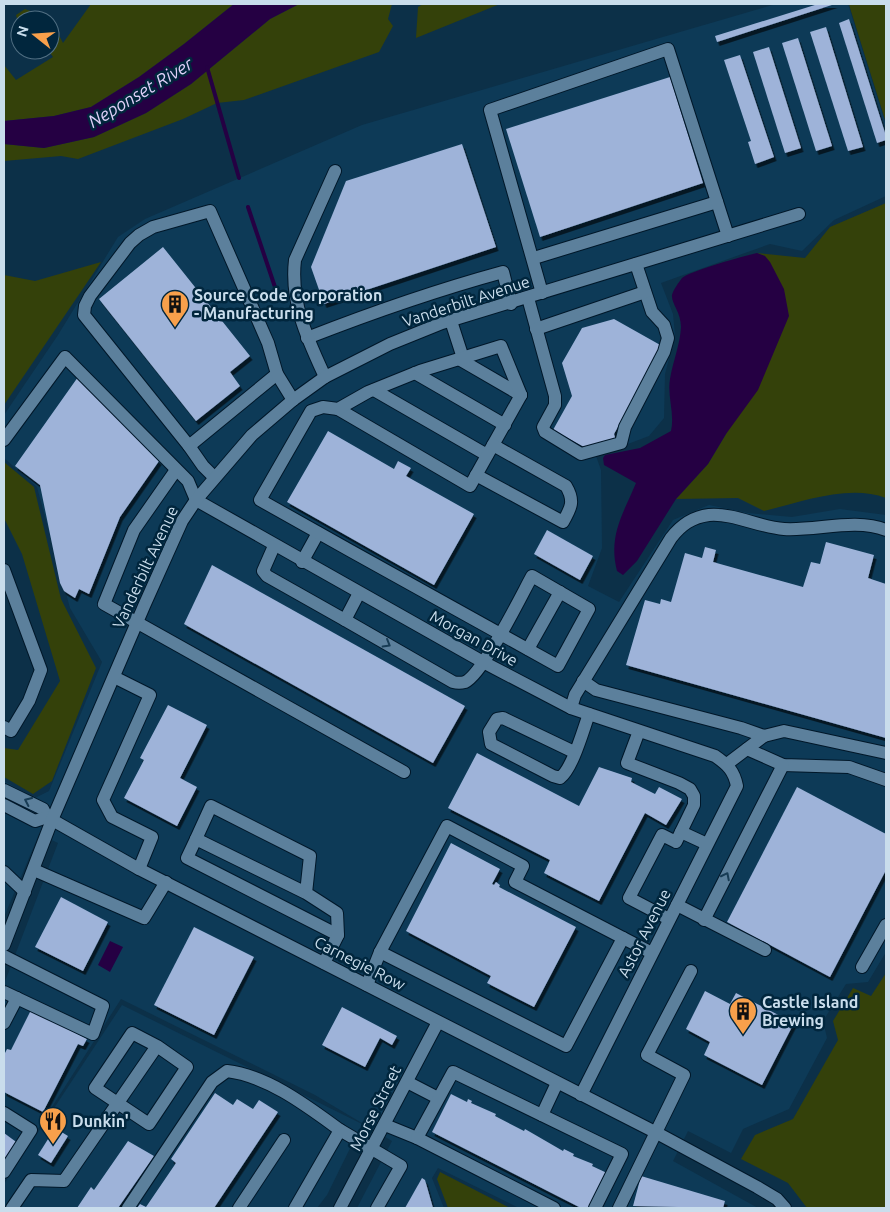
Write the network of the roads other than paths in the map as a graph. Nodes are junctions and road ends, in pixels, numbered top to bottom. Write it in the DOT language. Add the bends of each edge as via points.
graph roads {
  1 [pos="335,171"];
  2 [pos="717,202"];
  3 [pos="798,214"];
  4 [pos="728,236"];
  5 [pos="534,258"];
  6 [pos="636,264"];
  7 [pos="645,292"];
  8 [pos="542,294"];
  9 [pos="528,298"];
  10 [pos="511,304"];
  11 [pos="451,321"];
  12 [pos="536,330"];
  13 [pos="308,338"];
  14 [pos="461,359"];
  15 [pos="277,374"];
  16 [pos="415,374"];
  17 [pos="326,378"];
  18 [pos="374,390"];
  19 [pos="521,395"];
  20 [pos="297,397"];
  21 [pos="338,409"];
  22 [pos="311,410"];
  23 [pos="505,425"];
  24 [pos="4,440"];
  25 [pos="189,446"];
  26 [pos="490,450"];
  27 [pos="176,470"];
  28 [pos="476,475"];
  29 [pos="214,477"];
  30 [pos="196,500"];
  31 [pos="886,530"];
  32 [pos="318,533"];
  33 [pos="274,546"];
  34 [pos="302,562"];
  35 [pos="4,570"];
  36 [pos="560,592"];
  37 [pos="359,593"];
  38 [pos="345,620"];
  39 [pos="136,623"];
  40 [pos="500,634"];
  41 [pos="528,649"];
  42 [pos="483,662"];
  43 [pos="114,677"];
  44 [pos="583,682"];
  45 [pos="570,708"];
  46 [pos="589,714"];
  47 [pos="4,727"];
  48 [pos="639,731"];
  49 [pos="764,736"];
  50 [pos="747,749"];
  51 [pos="574,752"];
  52 [pos="886,752"];
  53 [pos="727,764"];
  54 [pos="782,765"];
  55 [pos="404,772"];
  56 [pos="886,780"];
  57 [pos="4,790"];
  58 [pos="4,806"];
  59 [pos="50,819"];
  60 [pos="681,832"];
  61 [pos="196,839"];
  62 [pos="707,844"];
  63 [pos="139,869"];
  64 [pos="34,870"];
  65 [pos="4,872"];
  66 [pos="166,882"];
  67 [pos="25,892"];
  68 [pos="306,893"];
  69 [pos="677,905"];
  70 [pos="669,919"];
  71 [pos="704,920"];
  72 [pos="886,925"];
  73 [pos="338,935"];
  74 [pos="623,938"];
  75 [pos="4,945"];
  76 [pos="766,950"];
  77 [pos="380,952"];
  78 [pos="652,953"];
  79 [pos="4,956"];
  80 [pos="324,963"];
  81 [pos="862,967"];
  82 [pos="691,971"];
  83 [pos="367,985"];
  84 [pos="4,992"];
  85 [pos="17,998"];
  86 [pos="438,1022"];
  87 [pos="4,1023"];
  88 [pos="157,1046"];
  89 [pos="407,1082"];
  90 [pos="557,1083"];
  91 [pos="581,1095"];
  92 [pos="438,1098"];
  93 [pos="117,1105"];
  94 [pos="4,1113"];
  95 [pos="542,1115"];
  96 [pos="385,1125"];
  97 [pos="340,1130"];
  98 [pos="655,1132"];
  99 [pos="417,1138"];
  100 [pos="284,1140"];
  101 [pos="373,1148"];
  102 [pos="4,1172"];
  103 [pos="12,1208"];
  104 [pos="128,1208"];
  105 [pos="239,1208"];
  106 [pos="295,1208"];
  107 [pos="340,1208"];
  108 [pos="377,1208"];
  109 [pos="554,1208"];
  110 [pos="595,1208"];
  111 [pos="619,1208"];
  112 [pos="785,1208"];
  1 -- 13 [label="street" via="295,260 296,304"];
  2 -- 4 [label="street"];
  2 -- 5 [label="street"];
  2 -- 5 [label="street" via="668,49 490,110"];
  3 -- 4 [label="street, Vanderbilt Avenue"];
  4 -- 6 [label="street, Vanderbilt Avenue"];
  5 -- 8 [label="street"];
  6 -- 7 [label="street"];
  6 -- 8 [label="street, Vanderbilt Avenue"];
  7 -- 12 [label="street"];
  7 -- 12 [label="street" via="652,312 664,325 668,338 625,427 621,443 581,454 545,432 543,427 555,405 555,396"];
  8 -- 9 [label="street, Vanderbilt Avenue"];
  9 -- 10 [label="street, Vanderbilt Avenue"];
  9 -- 12 [label="street"];
  10 -- 11 [label="street, Vanderbilt Avenue"];
  10 -- 13 [label="street" via="503,272 361,317"];
  11 -- 14 [label="street"];
  11 -- 17 [label="street, Vanderbilt Avenue" via="390,344"];
  13 -- 17 [label="street"];
  14 -- 16 [label="street"];
  14 -- 19 [label="street"];
  14 -- 19 [label="street" via="501,346"];
  15 -- 20 [label="street"];
  15 -- 25 [label="street"];
  15 -- 25 [label="street" via="268,343 210,210 153,227 130,243 90,296 84,316"];
  16 -- 18 [label="street"];
  16 -- 23 [label="street"];
  17 -- 20 [label="street, Vanderbilt Avenue"];
  18 -- 21 [label="street"];
  18 -- 26 [label="street"];
  19 -- 23 [label="street"];
  20 -- 22 [label="street"];
  20 -- 29 [label="street, Vanderbilt Avenue" via="252,435"];
  21 -- 22 [label="street" via="323,406"];
  21 -- 28 [label="street" via="470,486"];
  22 -- 32 [label="street" via="260,500"];
  23 -- 26 [label="street"];
  24 -- 27 [label="street" via="65,357"];
  25 -- 29 [label="street"];
  26 -- 28 [label="street"];
  26 -- 28 [label="street" via="566,486 573,505 563,522"];
  27 -- 30 [label="street" via="188,482"];
  27 -- 39 [label="street" via="134,530 104,604"];
  29 -- 30 [label="street, Vanderbilt Avenue"];
  30 -- 33 [label="street, Morgan Drive"];
  30 -- 39 [label="street, Vanderbilt Avenue" via="182,521"];
  31 -- 44 [label="street" via="872,524 786,529 709,515 682,524"];
  32 -- 34 [label="street"];
  32 -- 40 [label="street"];
  33 -- 34 [label="street, Morgan Drive"];
  33 -- 38 [label="street" via="264,564 263,571 267,576"];
  34 -- 37 [label="street, Morgan Drive"];
  35 -- 47 [label="street" via="41,670 29,701 11,731"];
  36 -- 40 [label="street" via="532,576"];
  36 -- 41 [label="street"];
  36 -- 41 [label="street" via="589,609 558,666"];
  37 -- 38 [label="street"];
  37 -- 42 [label="street, Morgan Drive"];
  38 -- 42 [label="street, one-way" via="453,682 466,681"];
  39 -- 43 [label="street, Vanderbilt Avenue"];
  39 -- 55 [label="street"];
  40 -- 41 [label="street"];
  40 -- 42 [label="street"];
  42 -- 45 [label="street, Morgan Drive"];
  43 -- 59 [label="street, Vanderbilt Avenue"];
  43 -- 63 [label="street" via="150,695 103,800 112,817 152,837"];
  44 -- 45 [label="street"];
  44 -- 49 [label="street" via="596,690"];
  45 -- 46 [label="street, Morgan Drive"];
  46 -- 48 [label="street, Morgan Drive"];
  46 -- 51 [label="street"];
  48 -- 53 [label="street, Morgan Drive" via="715,756"];
  48 -- 60 [label="street" via="627,764 679,783 690,789 694,796 694,805"];
  49 -- 50 [label="street"];
  49 -- 52 [label="street" via="784,731"];
  50 -- 53 [label="street"];
  50 -- 54 [label="street"];
  51 -- 51 [label="street" via="566,773 560,778 492,744 489,732 497,719 503,718"];
  53 -- 62 [label="street, Astor Avenue" via="737,786"];
  54 -- 56 [label="street" via="848,767"];
  71 -- 54 [label="street, one-way"];
  59 -- 57 [label="street, Carnegie Row, one-way" via="43,809"];
  58 -- 59 [label="street" via="35,821"];
  59 -- 63 [label="street, Carnegie Row"];
  59 -- 64 [label="street, Vanderbilt Avenue"];
  60 -- 62 [label="street"];
  60 -- 70 [label="street" via="676,842 662,835 629,898"];
  61 -- 68 [label="street"];
  61 -- 68 [label="street" via="211,806 310,856"];
  61 -- 73 [label="street" via="187,858"];
  62 -- 69 [label="street, Astor Avenue"];
  63 -- 66 [label="street, Carnegie Row"];
  64 -- 66 [label="street" via="144,918"];
  64 -- 67 [label="street, Vanderbilt Avenue"];
  65 -- 67 [label="street"];
  66 -- 80 [label="street, Carnegie Row"];
  67 -- 75 [label="street, Vanderbilt Avenue"];
  68 -- 73 [label="street" via="337,913"];
  69 -- 70 [label="street, Astor Avenue"];
  69 -- 71 [label="street"];
  70 -- 78 [label="street, Astor Avenue"];
  71 -- 76 [label="street"];
  72 -- 81 [label="street"];
  73 -- 80 [label="street"];
  74 -- 77 [label="street" via="566,1046"];
  74 -- 77 [label="street" via="515,882 523,866 447,826"];
  74 -- 78 [label="street"];
  77 -- 83 [label="street"];
  78 -- 91 [label="street, Astor Avenue"];
  79 -- 85 [label="street" via="103,1006 93,1034"];
  80 -- 83 [label="street, Carnegie Row"];
  82 -- 98 [label="street" via="648,1055 684,1075"];
  83 -- 86 [label="street, Carnegie Row"];
  84 -- 85 [label="street"];
  85 -- 87 [label="street"];
  86 -- 89 [label="street, Morse Street"];
  86 -- 90 [label="street, Carnegie Row"];
  88 -- 93 [label="street"];
  88 -- 93 [label="street" via="132,1033 95,1088"];
  88 -- 93 [label="street" via="187,1067 149,1124"];
  89 -- 92 [label="street"];
  89 -- 96 [label="street, Morse Street"];
  90 -- 91 [label="street, Carnegie Row"];
  90 -- 95 [label="street"];
  91 -- 98 [label="street, Carnegie Row"];
  92 -- 95 [label="street" via="453,1072"];
  92 -- 99 [label="street"];
  93 -- 103 [label="street" via="64,1182 31,1180"];
  94 -- 102 [label="street" via="31,1130"];
  95 -- 110 [label="street" via="622,1154"];
  96 -- 99 [label="street"];
  96 -- 101 [label="street, Morse Street"];
  97 -- 101 [label="street"];
  97 -- 104 [label="street" via="304,1104 245,1073 227,1071 212,1082"];
  97 -- 106 [label="street"];
  98 -- 111 [label="street"];
  98 -- 112 [label="street, Carnegie Row" via="757,1187"];
  99 -- 109 [label="street"];
  100 -- 105 [label="street"];
  101 -- 107 [label="street, Morse Street"];
  101 -- 108 [label="street" via="401,1166"];
}
